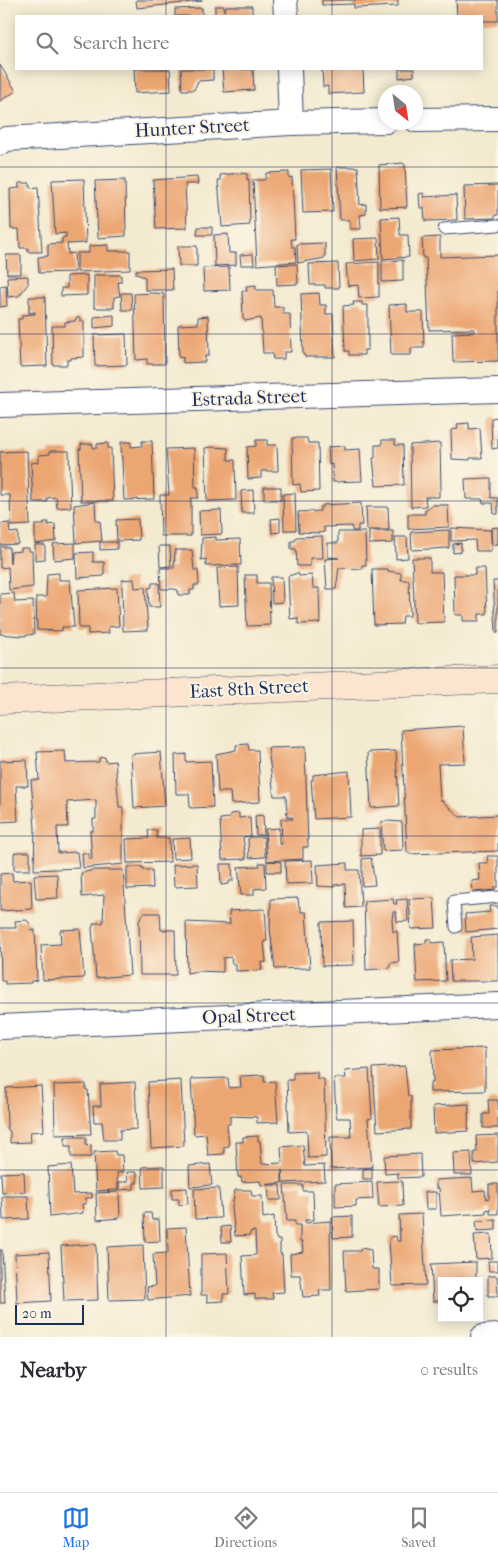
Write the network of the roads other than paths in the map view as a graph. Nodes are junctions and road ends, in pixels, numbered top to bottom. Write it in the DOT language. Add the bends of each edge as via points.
graph roads {
  1 [pos="285,0"];
  2 [pos="286,15"];
  3 [pos="289,70"];
  4 [pos="498,119"];
  5 [pos="423,120"];
  6 [pos="378,121"];
  7 [pos="291,123"];
  8 [pos="0,143"];
  9 [pos="498,225"];
  10 [pos="444,228"];
  11 [pos="498,390"];
  12 [pos="0,405"];
  13 [pos="498,679"];
  14 [pos="0,700"];
  15 [pos="498,897"];
  16 [pos="456,927"];
  17 [pos="498,1005"];
  18 [pos="0,1027"];
  19 [pos="498,1336"];
  20 [pos="483,1337"];
  1 -- 2 [label="street"];
  3 -- 7 [label="street"];
  4 -- 5 [label="street"];
  6 -- 7 [label="street, Hunter Street"];
  7 -- 8 [label="street, Hunter Street" via="6,139"];
  9 -- 10 [label="lane"];
  11 -- 12 [label="street, Estrada Street"];
  13 -- 14 [label="main road, East 8th Street"];
  15 -- 16 [label="lane" via="454,901"];
  17 -- 18 [label="street, Opal Street"];
  19 -- 20 [label="street"];
}
